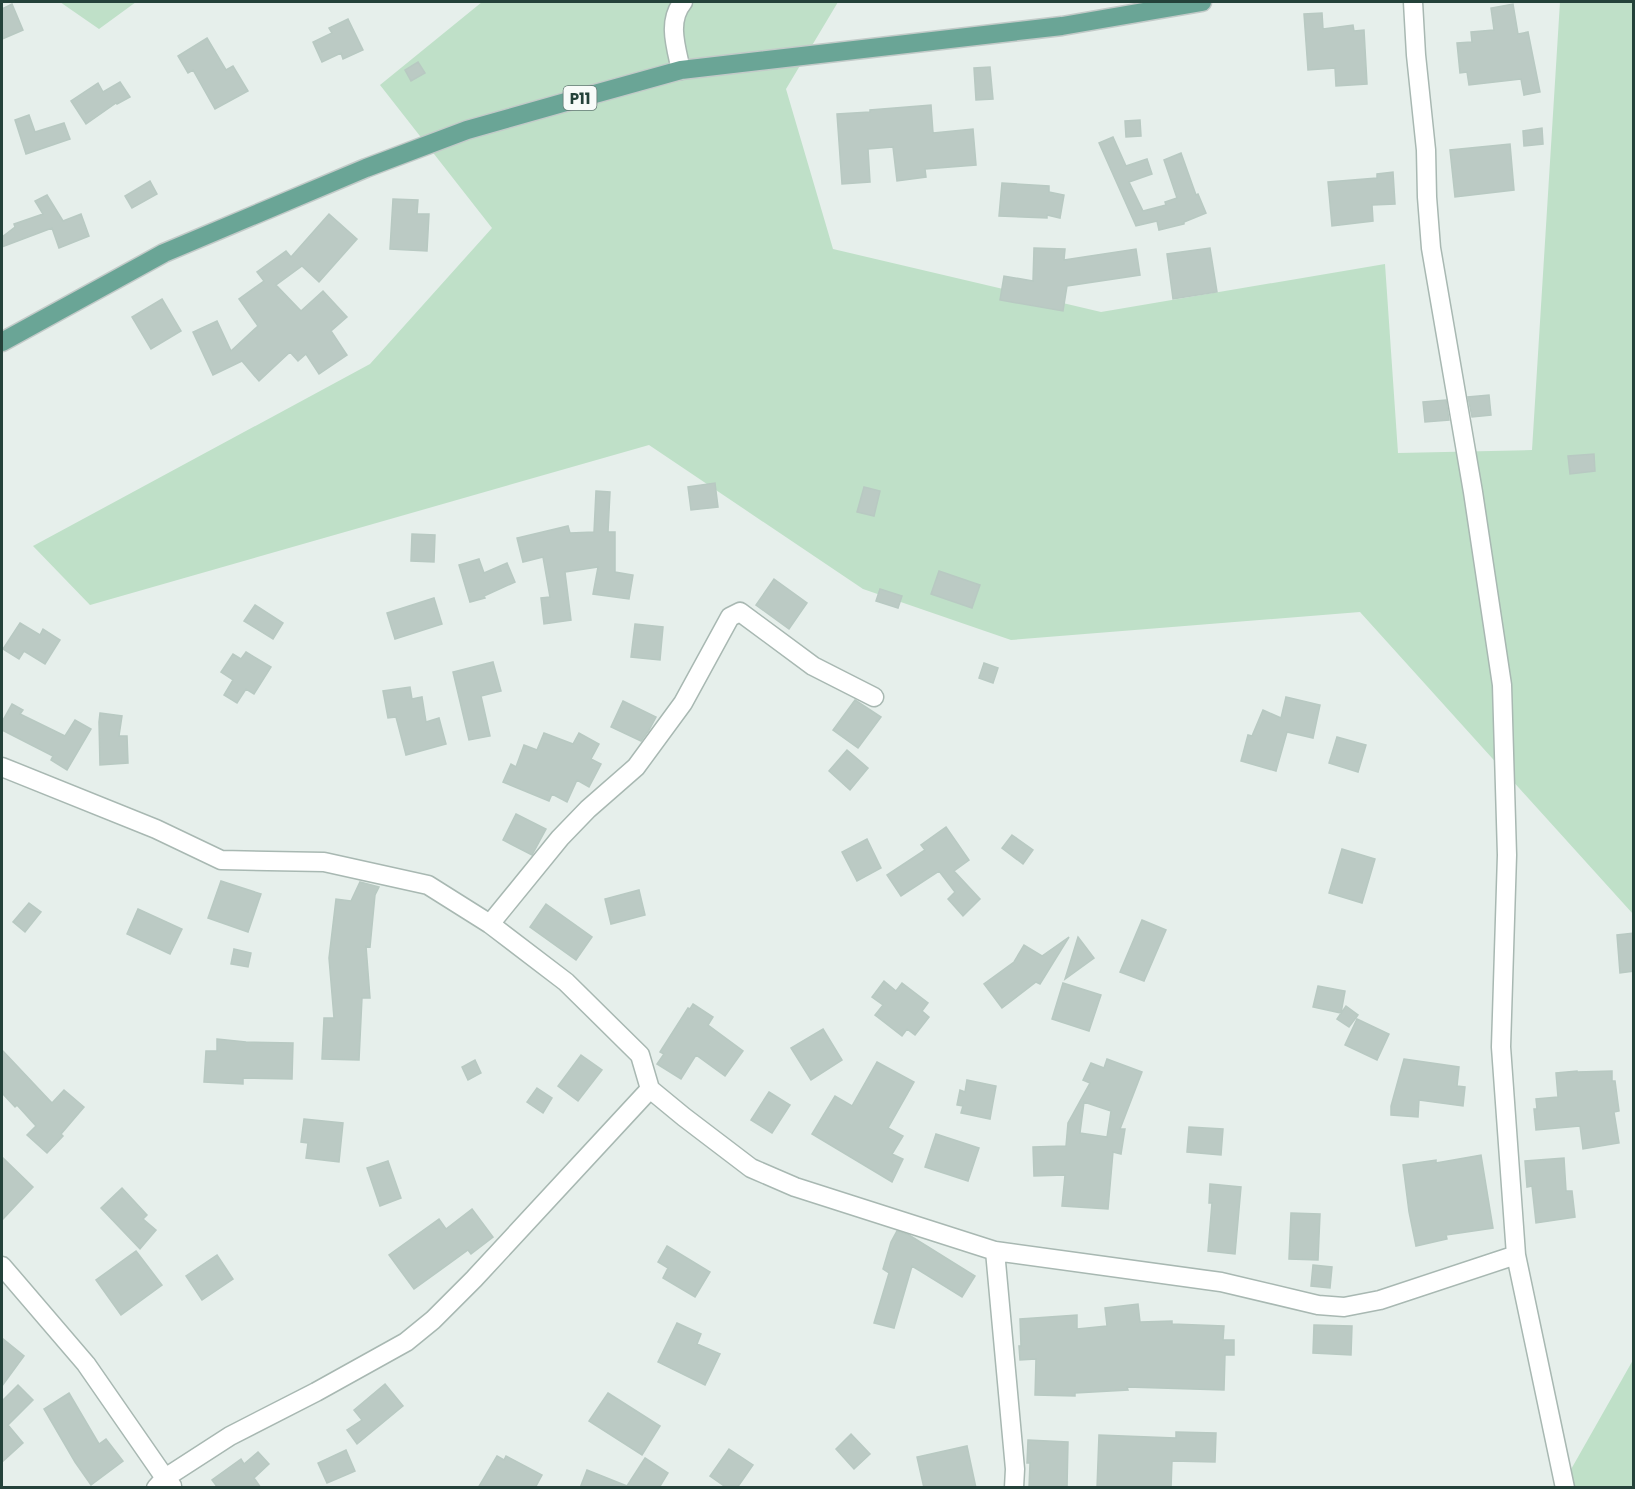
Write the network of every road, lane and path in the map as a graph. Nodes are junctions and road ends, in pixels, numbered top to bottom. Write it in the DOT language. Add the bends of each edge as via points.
graph roads {
  1 [pos="682,2"];
  2 [pos="1202,2"];
  3 [pos="1413,2"];
  4 [pos="681,70"];
  5 [pos="2,342"];
  6 [pos="874,697"];
  7 [pos="2,766"];
  8 [pos="490,924"];
  9 [pos="650,1089"];
  10 [pos="995,1251"];
  11 [pos="1516,1255"];
  12 [pos="2,1266"];
  13 [pos="165,1484"];
  14 [pos="1014,1488"];
  15 [pos="1565,1488"];
  1 -- 4 [label="street" via="673,30"];
  2 -- 4 [label="main road, P11" via="1062,26"];
  3 -- 11 [label="street" via="1431,248 1502,685 1507,855 1501,1047"];
  4 -- 5 [label="main road, P11" via="467,130 366,168 164,253"];
  6 -- 8 [label="street" via="813,666 740,612 730,617 683,702 636,767 560,838"];
  7 -- 8 [label="street" via="221,860 324,862 428,885"];
  8 -- 9 [label="street" via="566,982 640,1054"];
  9 -- 10 [label="street" via="751,1168 795,1187"];
  9 -- 13 [label="street" via="474,1279 406,1342 230,1436"];
  10 -- 11 [label="street" via="1221,1282 1318,1305 1344,1307 1380,1300"];
  10 -- 14 [label="street"];
  11 -- 15 [label="street"];
  12 -- 13 [label="street" via="86,1364"];
}
